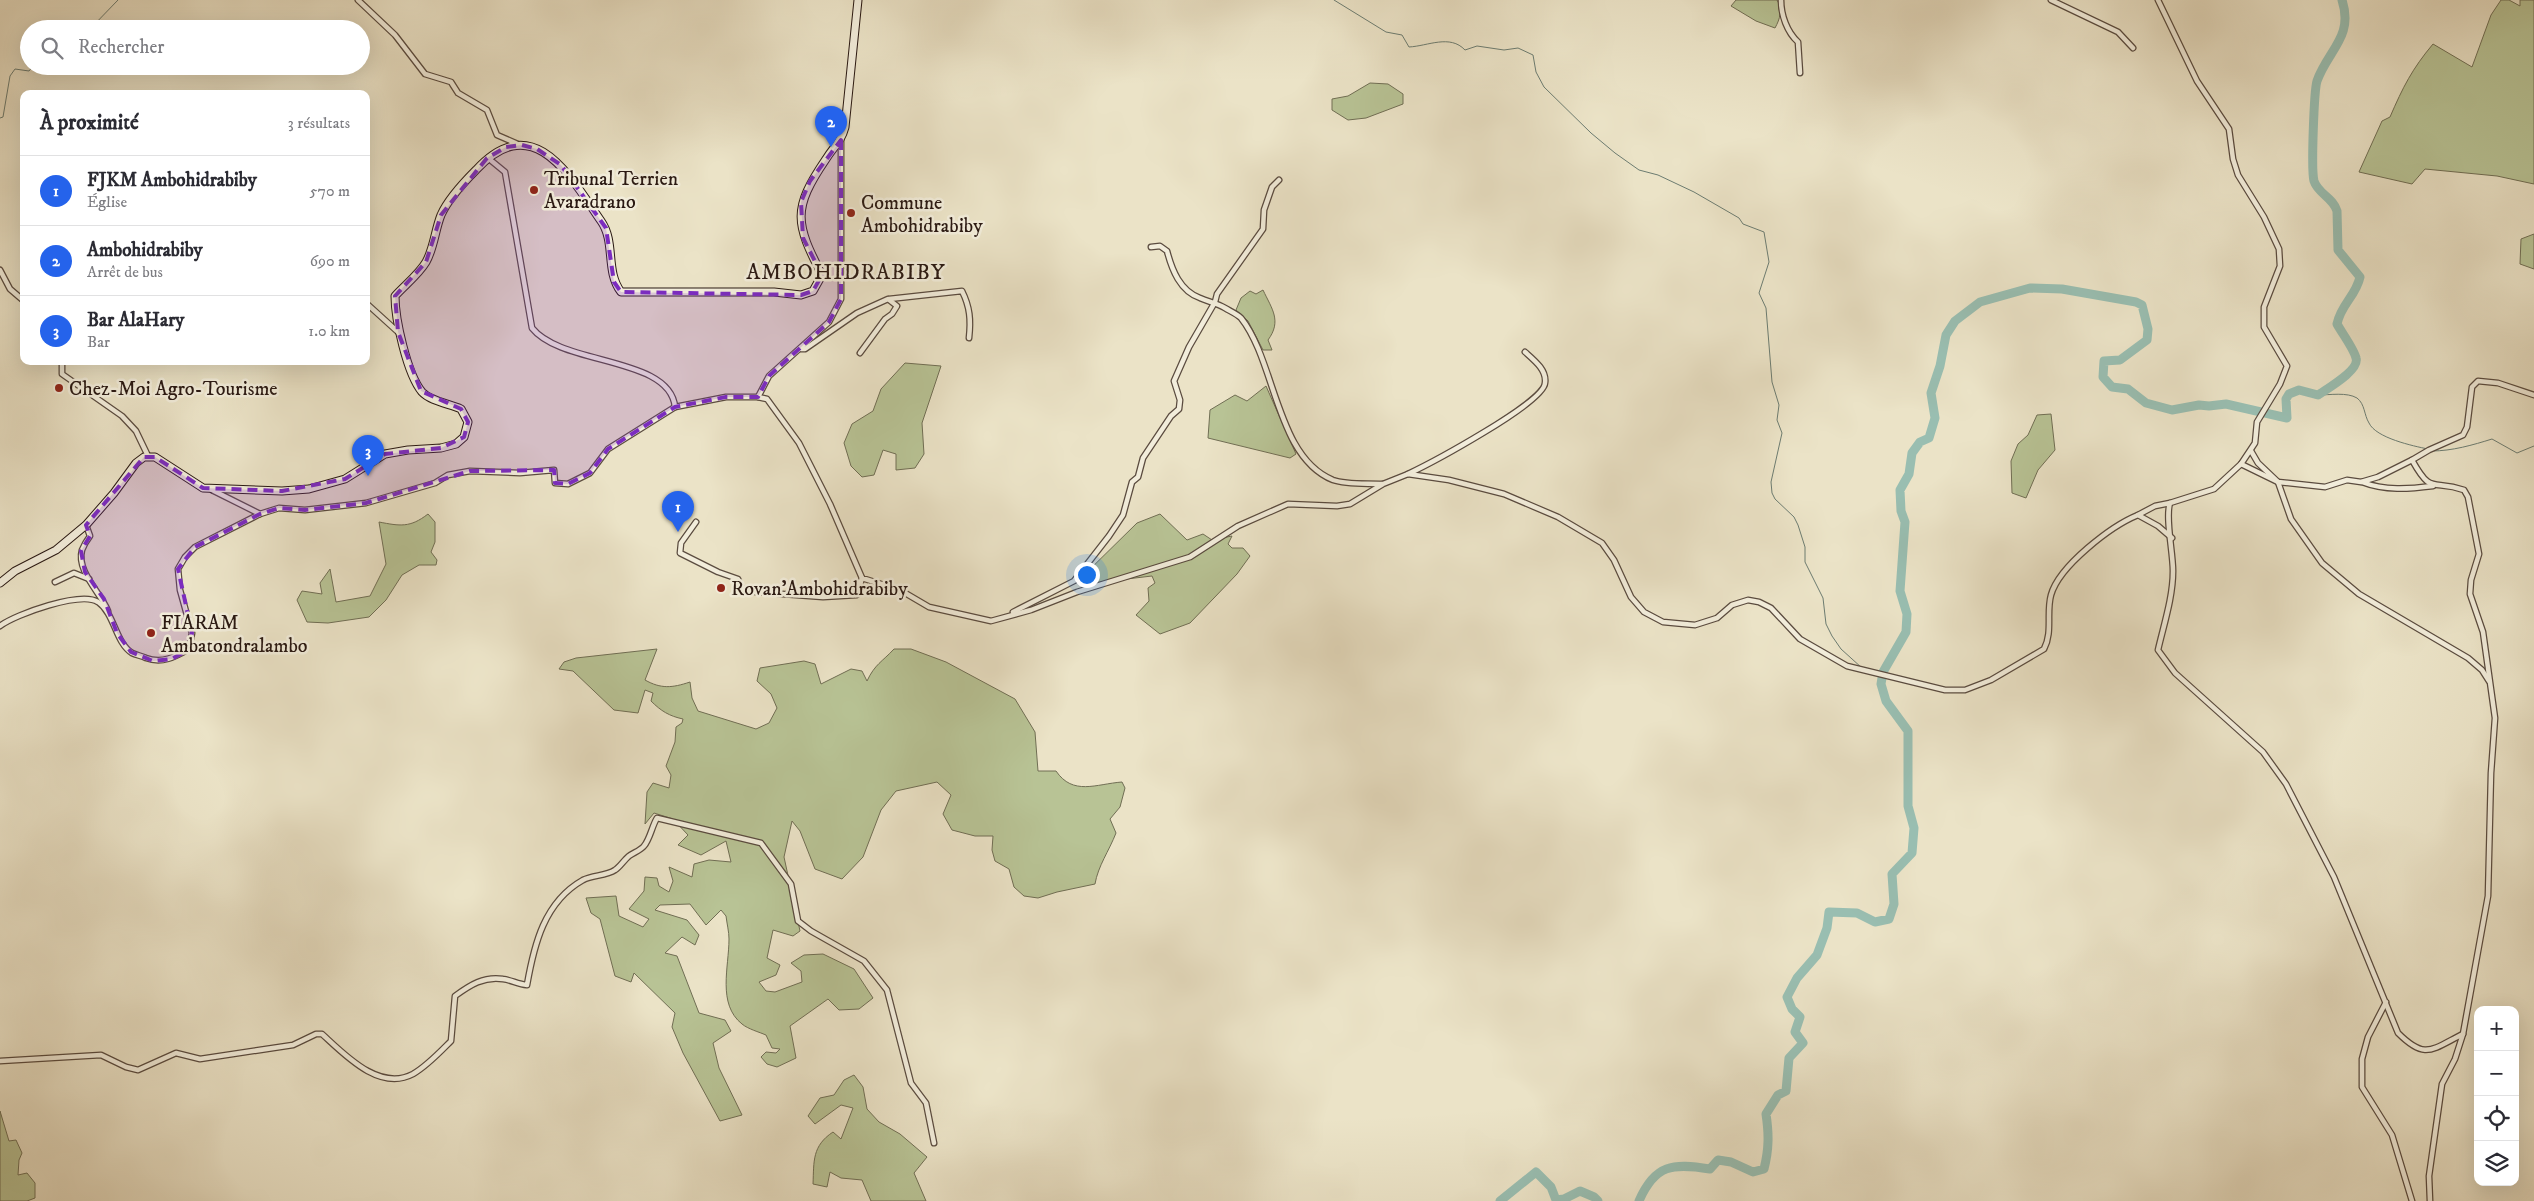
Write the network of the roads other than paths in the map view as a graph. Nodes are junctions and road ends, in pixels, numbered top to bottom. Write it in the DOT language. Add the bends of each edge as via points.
graph roads {
  1 [pos="358,0"];
  2 [pos="858,0"];
  3 [pos="1781,0"];
  4 [pos="2051,0"];
  5 [pos="2158,0"];
  6 [pos="2133,48"];
  7 [pos="1800,73"];
  8 [pos="841,140"];
  9 [pos="522,146"];
  10 [pos="487,158"];
  11 [pos="1279,180"];
  12 [pos="1151,247"];
  13 [pos="0,270"];
  14 [pos="20,297"];
  15 [pos="888,299"];
  16 [pos="1215,302"];
  17 [pos="370,307"];
  18 [pos="398,332"];
  19 [pos="970,338"];
  20 [pos="800,349"];
  21 [pos="1525,352"];
  22 [pos="860,353"];
  23 [pos="62,365"];
  24 [pos="2534,395"];
  25 [pos="758,397"];
  26 [pos="675,407"];
  27 [pos="2251,451"];
  28 [pos="148,456"];
  29 [pos="2412,460"];
  30 [pos="2241,464"];
  31 [pos="1408,474"];
  32 [pos="2278,482"];
  33 [pos="2361,482"];
  34 [pos="1383,484"];
  35 [pos="2437,486"];
  36 [pos="212,489"];
  37 [pos="2170,502"];
  38 [pos="260,514"];
  39 [pos="2138,515"];
  40 [pos="696,522"];
  41 [pos="86,525"];
  42 [pos="2172,538"];
  43 [pos="862,578"];
  44 [pos="89,579"];
  45 [pos="55,582"];
  46 [pos="0,583"];
  47 [pos="109,614"];
  48 [pos="1003,616"];
  49 [pos="0,626"];
  50 [pos="2491,684"];
  51 [pos="2386,1002"];
  52 [pos="2463,1034"];
  53 [pos="0,1060"];
  54 [pos="934,1142"];
  55 [pos="2412,1201"];
  56 [pos="2430,1201"];
  1 -- 9 [label="street" via="395,35 425,74 451,82 458,93 487,110 497,135"];
  2 -- 8 [label="main road"];
  3 -- 7 [label="street" via="1781,12 1792,37 1798,42"];
  4 -- 6 [label="street" via="2118,32"];
  5 -- 27 [label="street" via="2197,81 2229,129 2238,175 2264,217 2281,255 2264,307 2264,327 2287,366 2257,422"];
  8 -- 9 [label="main road" via="810,182 801,202 803,238 822,275 812,292 801,295 774,292 621,292 614,282 606,228 561,164 536,149"];
  8 -- 20 [label="street" via="841,299 829,322"];
  9 -- 10 [label="main road" via="506,147"];
  10 -- 18 [label="main road" via="463,183 441,215 426,262 395,296"];
  10 -- 26 [label="street" via="505,172 532,328 550,343 652,376 670,392"];
  11 -- 16 [label="street" via="1272,187 1264,210 1263,229 1226,279"];
  12 -- 16 [label="street" via="1160,246 1167,250 1171,265 1185,290"];
  13 -- 14 [label="street" via="10,289"];
  15 -- 19 [label="street" via="962,290 971,318"];
  15 -- 20 [label="street" via="857,313 806,349"];
  15 -- 22 [label="street" via="896,306 892,314"];
  16 -- 34 [label="street" via="1240,317 1257,348 1280,410 1305,460 1334,480"];
  16 -- 48 [label="street" via="1174,381 1180,400 1179,409 1151,443 1138,477 1132,482 1122,516 1109,536 1074,580"];
  17 -- 18 [label="street"];
  18 -- 36 [label="main road" via="421,391 461,409 468,422 464,437 456,444 385,454 345,479 309,489"];
  20 -- 25 [label="street" via="769,376"];
  21 -- 31 [label="street" via="1544,372 1546,385 1540,393 1491,429"];
  23 -- 28 [label="street" via="62,374 122,416 136,431"];
  24 -- 29 [label="street" via="2498,382 2478,381 2472,387 2463,435"];
  25 -- 26 [label="street" via="726,397"];
  25 -- 43 [label="street" via="767,400 798,443 830,504"];
  26 -- 38 [label="street" via="608,448 590,473 568,484 556,483 554,470 520,473 470,471 448,475 435,483 366,503 305,510 278,508"];
  27 -- 30 [label="street"];
  27 -- 32 [label="street" via="2258,463"];
  28 -- 36 [label="main road" via="161,461 195,485"];
  28 -- 41 [label="main road" via="136,462"];
  29 -- 33 [label="street"];
  29 -- 35 [label="street" via="2422,479"];
  30 -- 32 [label="street"];
  30 -- 37 [label="street" via="2214,489"];
  31 -- 34 [label="street"];
  31 -- 39 [label="street" via="1504,494 1558,517 1602,542 1631,597 1644,612 1663,622 1695,625 1717,618 1732,605 1748,600 1759,602 1771,608 1800,639 1847,666 1945,690 1965,690 1991,680 2038,652 2048,642 2050,595 2062,574 2113,528"];
  32 -- 33 [label="street" via="2325,487 2346,480"];
  32 -- 50 [label="street" via="2291,519 2322,563 2359,594 2468,658 2482,670"];
  33 -- 35 [label="street" via="2376,487 2409,489"];
  34 -- 48 [label="street" via="1350,504 1288,504 1238,526 1190,556 1031,610"];
  35 -- 50 [label="street" via="2464,490 2468,497 2479,554 2470,594 2483,632"];
  36 -- 38 [label="street"];
  37 -- 39 [label="street"];
  37 -- 42 [label="street" via="2166,512"];
  38 -- 47 [label="street" via="195,547 178,569 180,590 192,633 188,649 172,659 153,661 130,652"];
  39 -- 42 [label="street"];
  40 -- 43 [label="street" via="681,543 680,554 738,579 743,591 823,597 857,595"];
  41 -- 44 [label="street" via="90,536 82,551"];
  41 -- 46 [label="main road" via="56,550 15,571"];
  42 -- 51 [label="street" via="2172,590 2158,650 2175,673 2263,752 2286,784 2334,877"];
  43 -- 48 [label="street" via="900,590 929,607 991,621"];
  44 -- 45 [label="street" via="74,573"];
  44 -- 47 [label="street" via="104,599"];
  47 -- 49 [label="street" via="97,602 82,598 9,619"];
  50 -- 52 [label="street" via="2495,728 2487,901"];
  51 -- 52 [label="street" via="2398,1033 2414,1048 2426,1051"];
  51 -- 55 [label="street" via="2368,1037 2362,1087 2392,1135"];
  52 -- 56 [label="street" via="2442,1084 2429,1176"];
  53 -- 54 [label="street" via="101,1055 138,1070 176,1053 200,1059 293,1045 322,1034 370,1073 390,1077 412,1074 452,1041 455,996 486,978 527,985 540,928 549,914 581,881 614,871 644,846 657,818 761,843 791,884 798,921 864,961 871,969 886,990 912,1083 926,1103"];
}
